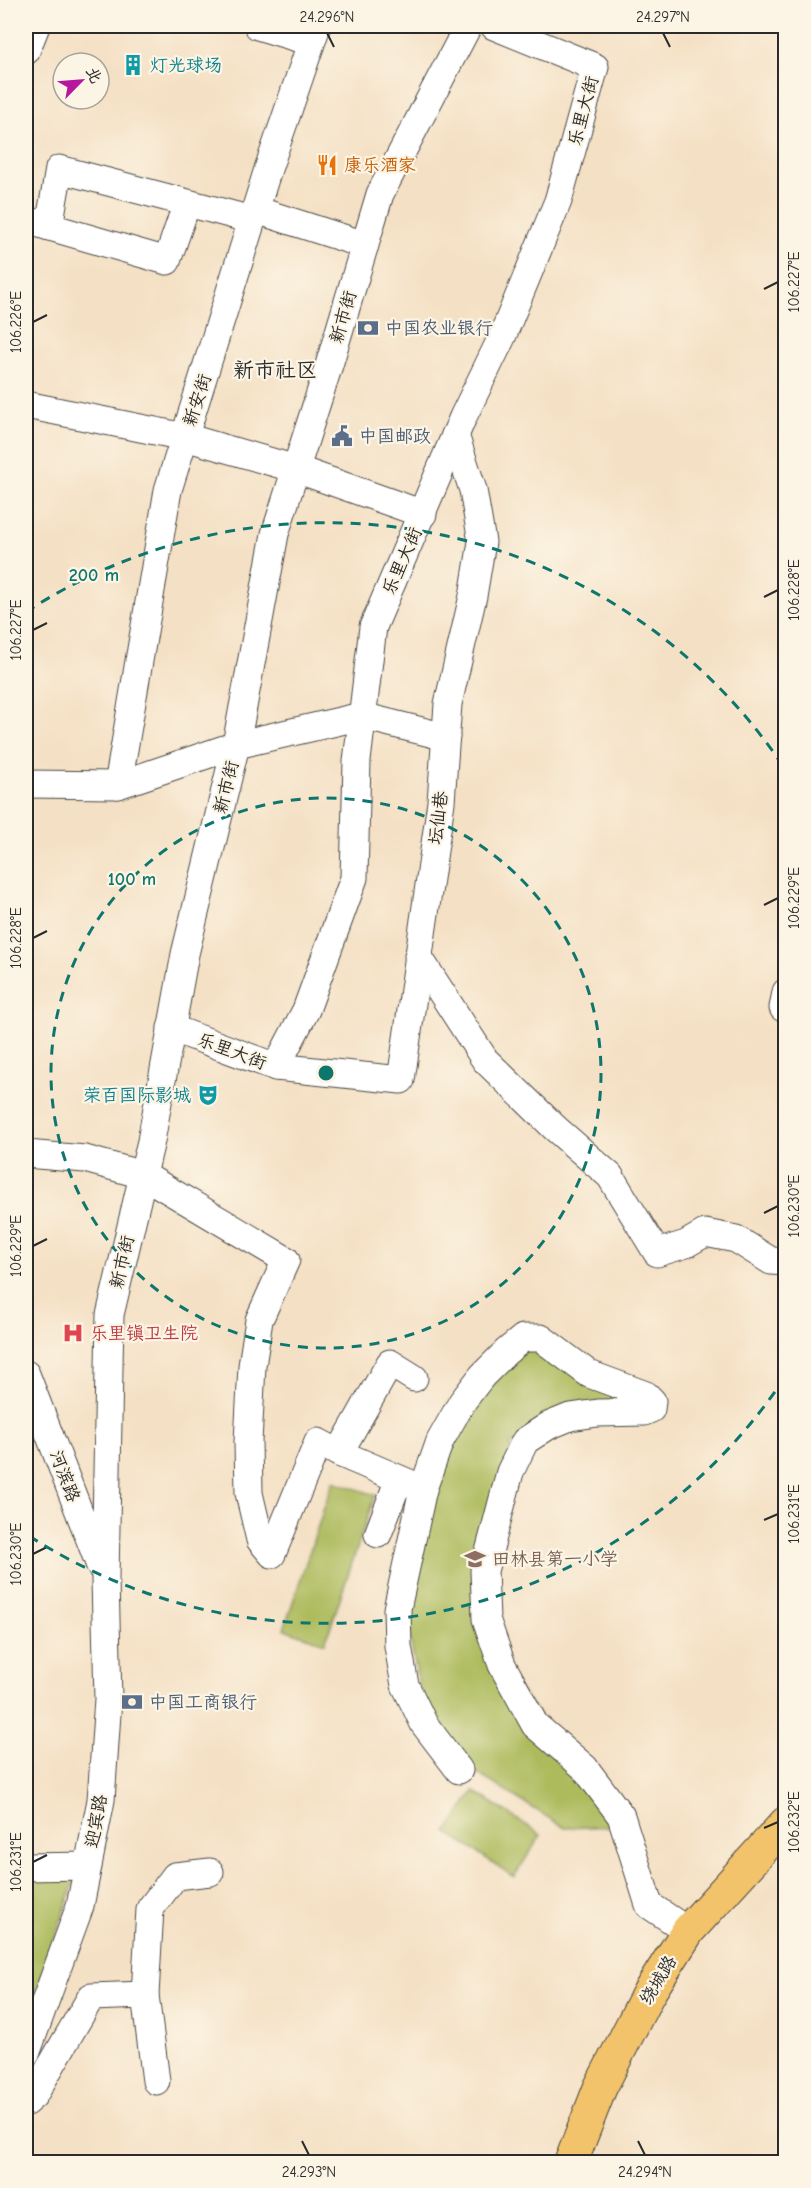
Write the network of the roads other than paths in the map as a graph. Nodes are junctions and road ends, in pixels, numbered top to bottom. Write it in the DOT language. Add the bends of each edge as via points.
graph roads {
  1 [pos="36,26"];
  2 [pos="258,26"];
  3 [pos="468,26"];
  4 [pos="494,26"];
  5 [pos="314,34"];
  6 [pos="26,51"];
  7 [pos="187,203"];
  8 [pos="254,215"];
  9 [pos="37,223"];
  10 [pos="364,245"];
  11 [pos="26,405"];
  12 [pos="455,435"];
  13 [pos="185,437"];
  14 [pos="296,470"];
  15 [pos="423,514"];
  16 [pos="362,716"];
  17 [pos="446,737"];
  18 [pos="236,745"];
  19 [pos="26,784"];
  20 [pos="118,785"];
  21 [pos="418,956"];
  22 [pos="786,992"];
  23 [pos="786,1009"];
  24 [pos="171,1028"];
  25 [pos="276,1067"];
  26 [pos="26,1154"];
  27 [pos="143,1175"];
  28 [pos="786,1262"];
  29 [pos="26,1374"];
  30 [pos="414,1378"];
  31 [pos="339,1453"];
  32 [pos="411,1484"];
  33 [pos="107,1506"];
  34 [pos="77,1507"];
  35 [pos="378,1534"];
  36 [pos="105,1579"];
  37 [pos="459,1770"];
  38 [pos="786,1823"];
  39 [pos="88,1866"];
  40 [pos="26,1867"];
  41 [pos="210,1872"];
  42 [pos="688,1931"];
  43 [pos="145,1995"];
  44 [pos="26,2054"];
  45 [pos="156,2081"];
  46 [pos="26,2102"];
  47 [pos="571,2163"];
  1 -- 6 [label="street"];
  2 -- 5 [label="street"];
  3 -- 10 [label="street, 新市街" via="380,194"];
  4 -- 12 [label="street, 乐里大街" via="595,67 558,201 502,337"];
  5 -- 8 [label="street, 新安街"];
  7 -- 8 [label="street"];
  7 -- 9 [label="street" via="59,169"];
  7 -- 9 [label="street" via="167,261"];
  8 -- 10 [label="street"];
  8 -- 13 [label="street, 新安街"];
  10 -- 14 [label="street, 新市街"];
  11 -- 13 [label="street"];
  12 -- 15 [label="street, 乐里大街"];
  12 -- 17 [label="street, 坛仙巷" via="473,490 482,542 448,704"];
  13 -- 14 [label="street"];
  13 -- 20 [label="street, 新安街" via="168,490"];
  14 -- 15 [label="street"];
  14 -- 18 [label="street, 新市街" via="275,534"];
  15 -- 16 [label="street, 乐里大街" via="373,627"];
  16 -- 17 [label="street"];
  16 -- 18 [label="street"];
  16 -- 25 [label="street, 乐里大街" via="354,878 306,1010"];
  17 -- 21 [label="street, 坛仙巷" via="441,802"];
  18 -- 20 [label="street"];
  18 -- 24 [label="street, 新市街"];
  19 -- 20 [label="street"];
  21 -- 25 [label="street, 坛仙巷" via="400,1080"];
  21 -- 28 [label="street" via="485,1060 610,1176 657,1253 705,1233 736,1239 771,1261"];
  22 -- 23 [label="street"];
  24 -- 25 [label="street, 乐里大街"];
  24 -- 27 [label="street, 新市街"];
  26 -- 27 [label="street" via="85,1159"];
  27 -- 31 [label="street" via="286,1260 259,1320 248,1442 249,1493 260,1540 272,1554 318,1442"];
  27 -- 33 [label="street, 新市街" via="110,1315"];
  29 -- 34 [label="street, 河滨路"];
  30 -- 31 [label="street" via="390,1363"];
  31 -- 32 [label="street"];
  32 -- 35 [label="street"];
  32 -- 37 [label="street" via="397,1610 398,1646 405,1685 424,1724"];
  32 -- 42 [label="street" via="482,1376 524,1338 541,1338 589,1374 639,1391 652,1401 651,1409 644,1412 570,1418 525,1441 510,1472 484,1571 486,1619 502,1665 535,1725 585,1768 621,1816 649,1905"];
  33 -- 34 [label="street" via="98,1525 93,1525"];
  33 -- 36 [label="street, 新市街"];
  34 -- 36 [label="street, 河滨路"];
  36 -- 39 [label="street, 迎宾路" via="108,1699 101,1800"];
  38 -- 42 [label="highway, 绕城路"];
  39 -- 40 [label="street"];
  39 -- 44 [label="street, 迎宾路" via="80,1906"];
  41 -- 43 [label="street" via="175,1876 150,1909"];
  42 -- 47 [label="highway, 绕城路" via="648,1994 600,2088"];
  43 -- 45 [label="street"];
  43 -- 46 [label="street" via="91,1997 34,2095"];
}
